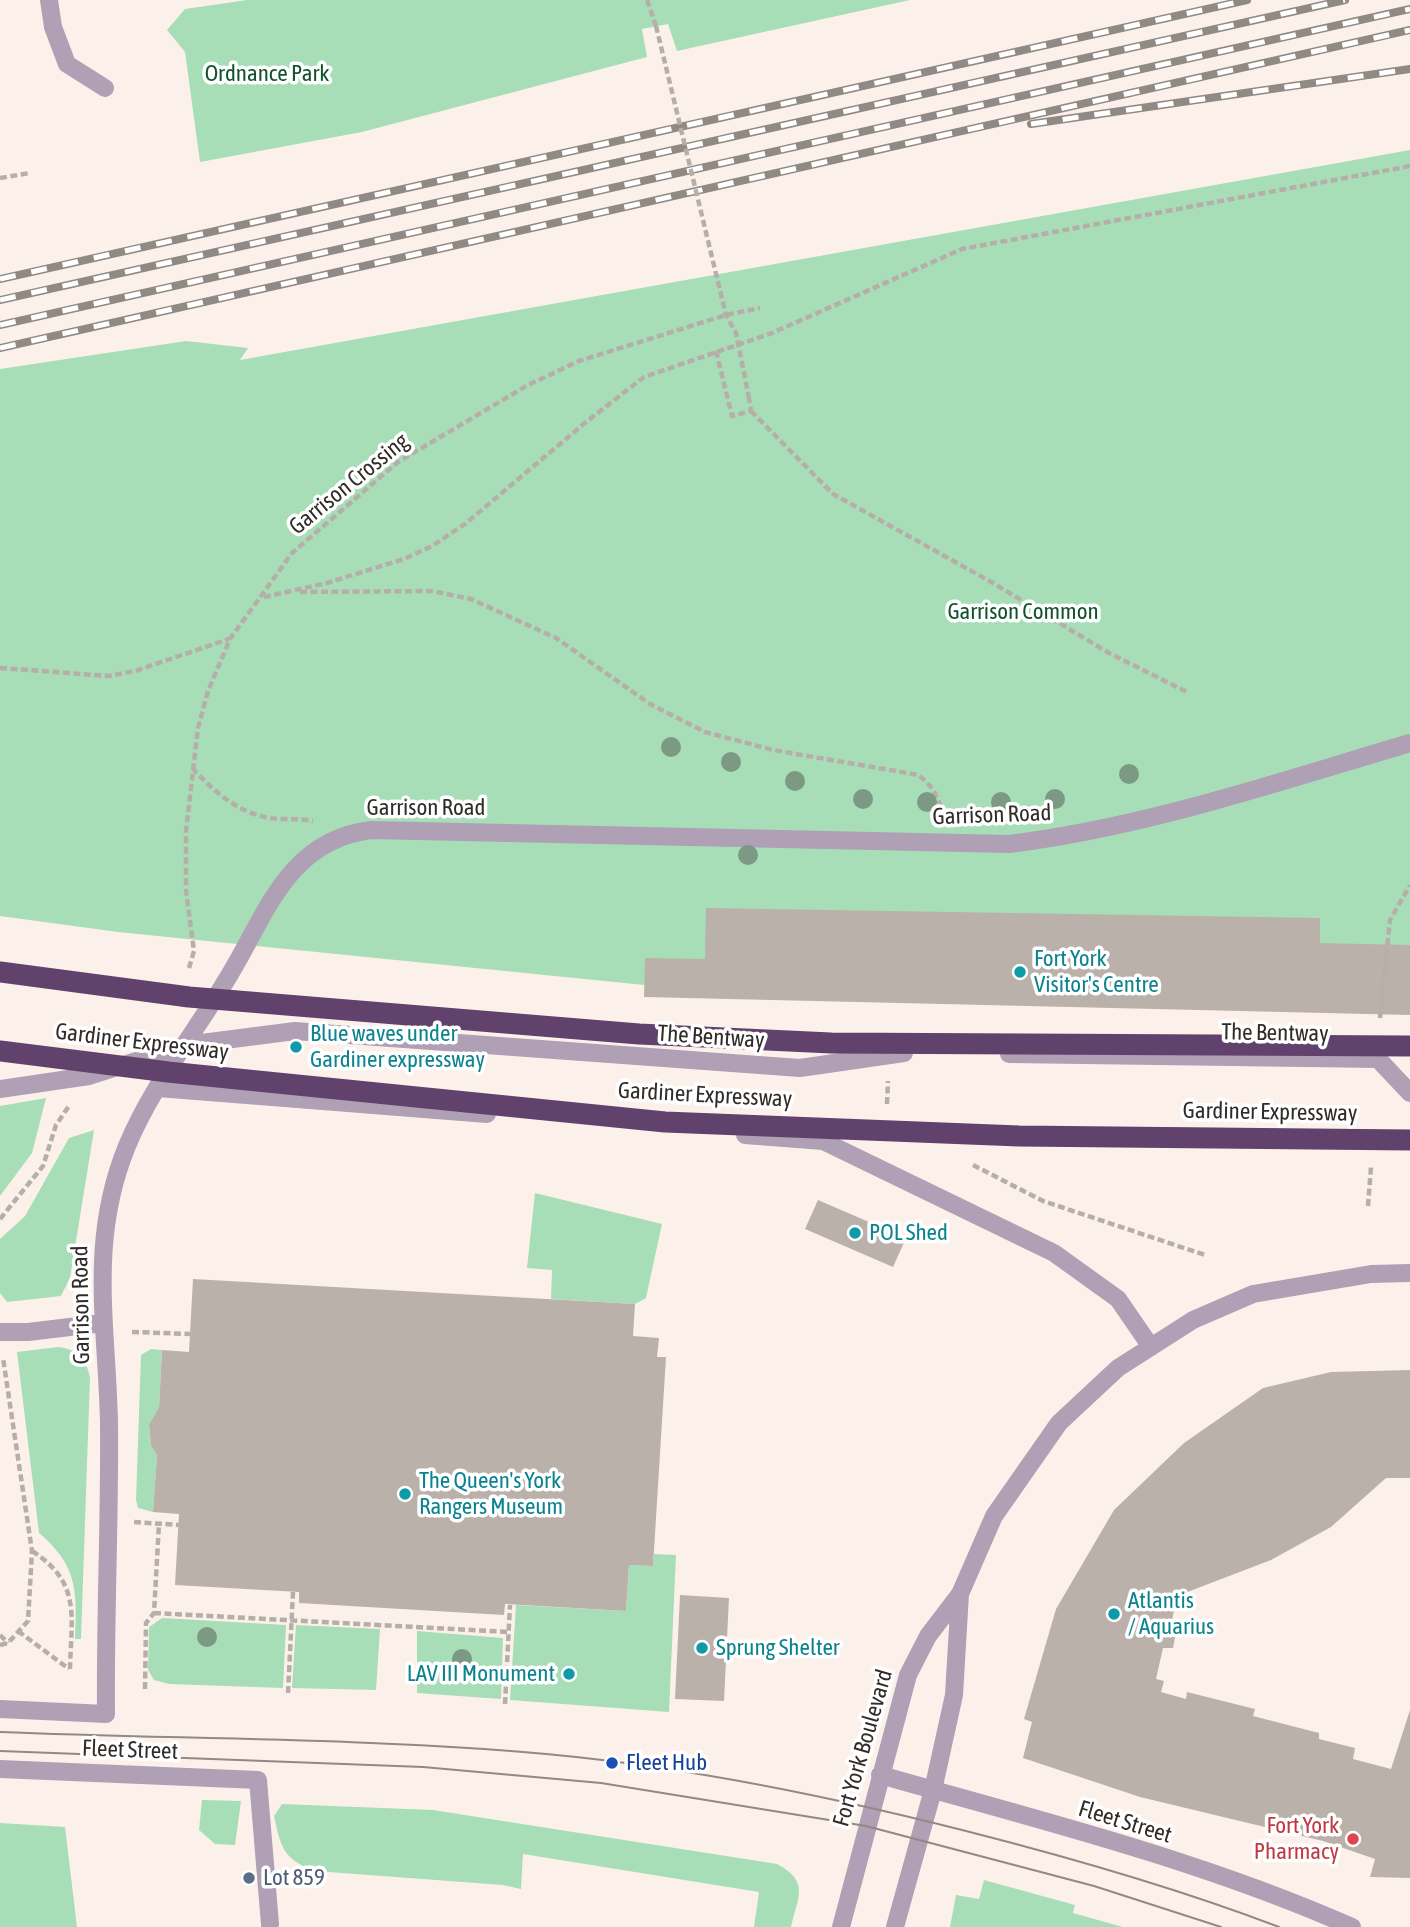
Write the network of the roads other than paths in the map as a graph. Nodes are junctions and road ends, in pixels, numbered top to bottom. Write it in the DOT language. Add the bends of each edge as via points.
graph roads {
  1 [pos="49,0"];
  2 [pos="104,88"];
  3 [pos="1410,743"];
  4 [pos="0,972"];
  5 [pos="186,1045"];
  6 [pos="1410,1046"];
  7 [pos="0,1051"];
  8 [pos="159,1088"];
  9 [pos="0,1089"];
  10 [pos="1410,1093"];
  11 [pos="1410,1140"];
  12 [pos="1410,1273"];
  13 [pos="104,1330"];
  14 [pos="0,1332"];
  15 [pos="1151,1347"];
  16 [pos="960,1594"];
  17 [pos="0,1709"];
  18 [pos="106,1714"];
  19 [pos="0,1769"];
  20 [pos="880,1775"];
  21 [pos="933,1790"];
  22 [pos="270,1924"];
  23 [pos="841,1927"];
  24 [pos="895,1927"];
  25 [pos="1352,1927"];
  1 -- 2 [label="street" via="52,27 68,64"];
  3 -- 5 [label="street, Garrison Road" via="1212,802 1074,836 1009,844 347,833 314,849 285,879"];
  4 -- 6 [label="highway, bridge" via="203,998 639,1034 831,1043"];
  5 -- 8 [label="street, Garrison Road"];
  5 -- 9 [label="street, The Bentway" via="89,1076"];
  5 -- 10 [label="street, The Bentway" via="295,1031 800,1068 890,1053 1378,1059"];
  7 -- 11 [label="highway, Gardiner Expressway, bridge" via="182,1074 665,1122 1019,1136"];
  8 -- 13 [label="street, Garrison Road" via="127,1147 108,1213 101,1250"];
  8 -- 15 [label="street" via="823,1141 1054,1253 1118,1299"];
  12 -- 15 [label="street, Fort York Boulevard" via="1371,1274 1253,1294 1193,1320"];
  13 -- 14 [label="street"];
  13 -- 18 [label="street, Garrison Road" via="109,1422"];
  15 -- 16 [label="street, Fort York Boulevard" via="1097,1385 1042,1443 993,1516"];
  16 -- 20 [label="street, Fort York Boulevard" via="928,1636 908,1675"];
  16 -- 21 [label="street, Fort York Boulevard" via="954,1695"];
  17 -- 18 [label="street, Fleet Street"];
  19 -- 22 [label="street, Fleet Street" via="258,1780"];
  20 -- 21 [label="street, Fleet Street"];
  20 -- 23 [label="street, Fort York Boulevard"];
  21 -- 24 [label="street, Fort York Boulevard"];
  21 -- 25 [label="street, Fleet Street" via="1221,1876"];
}
